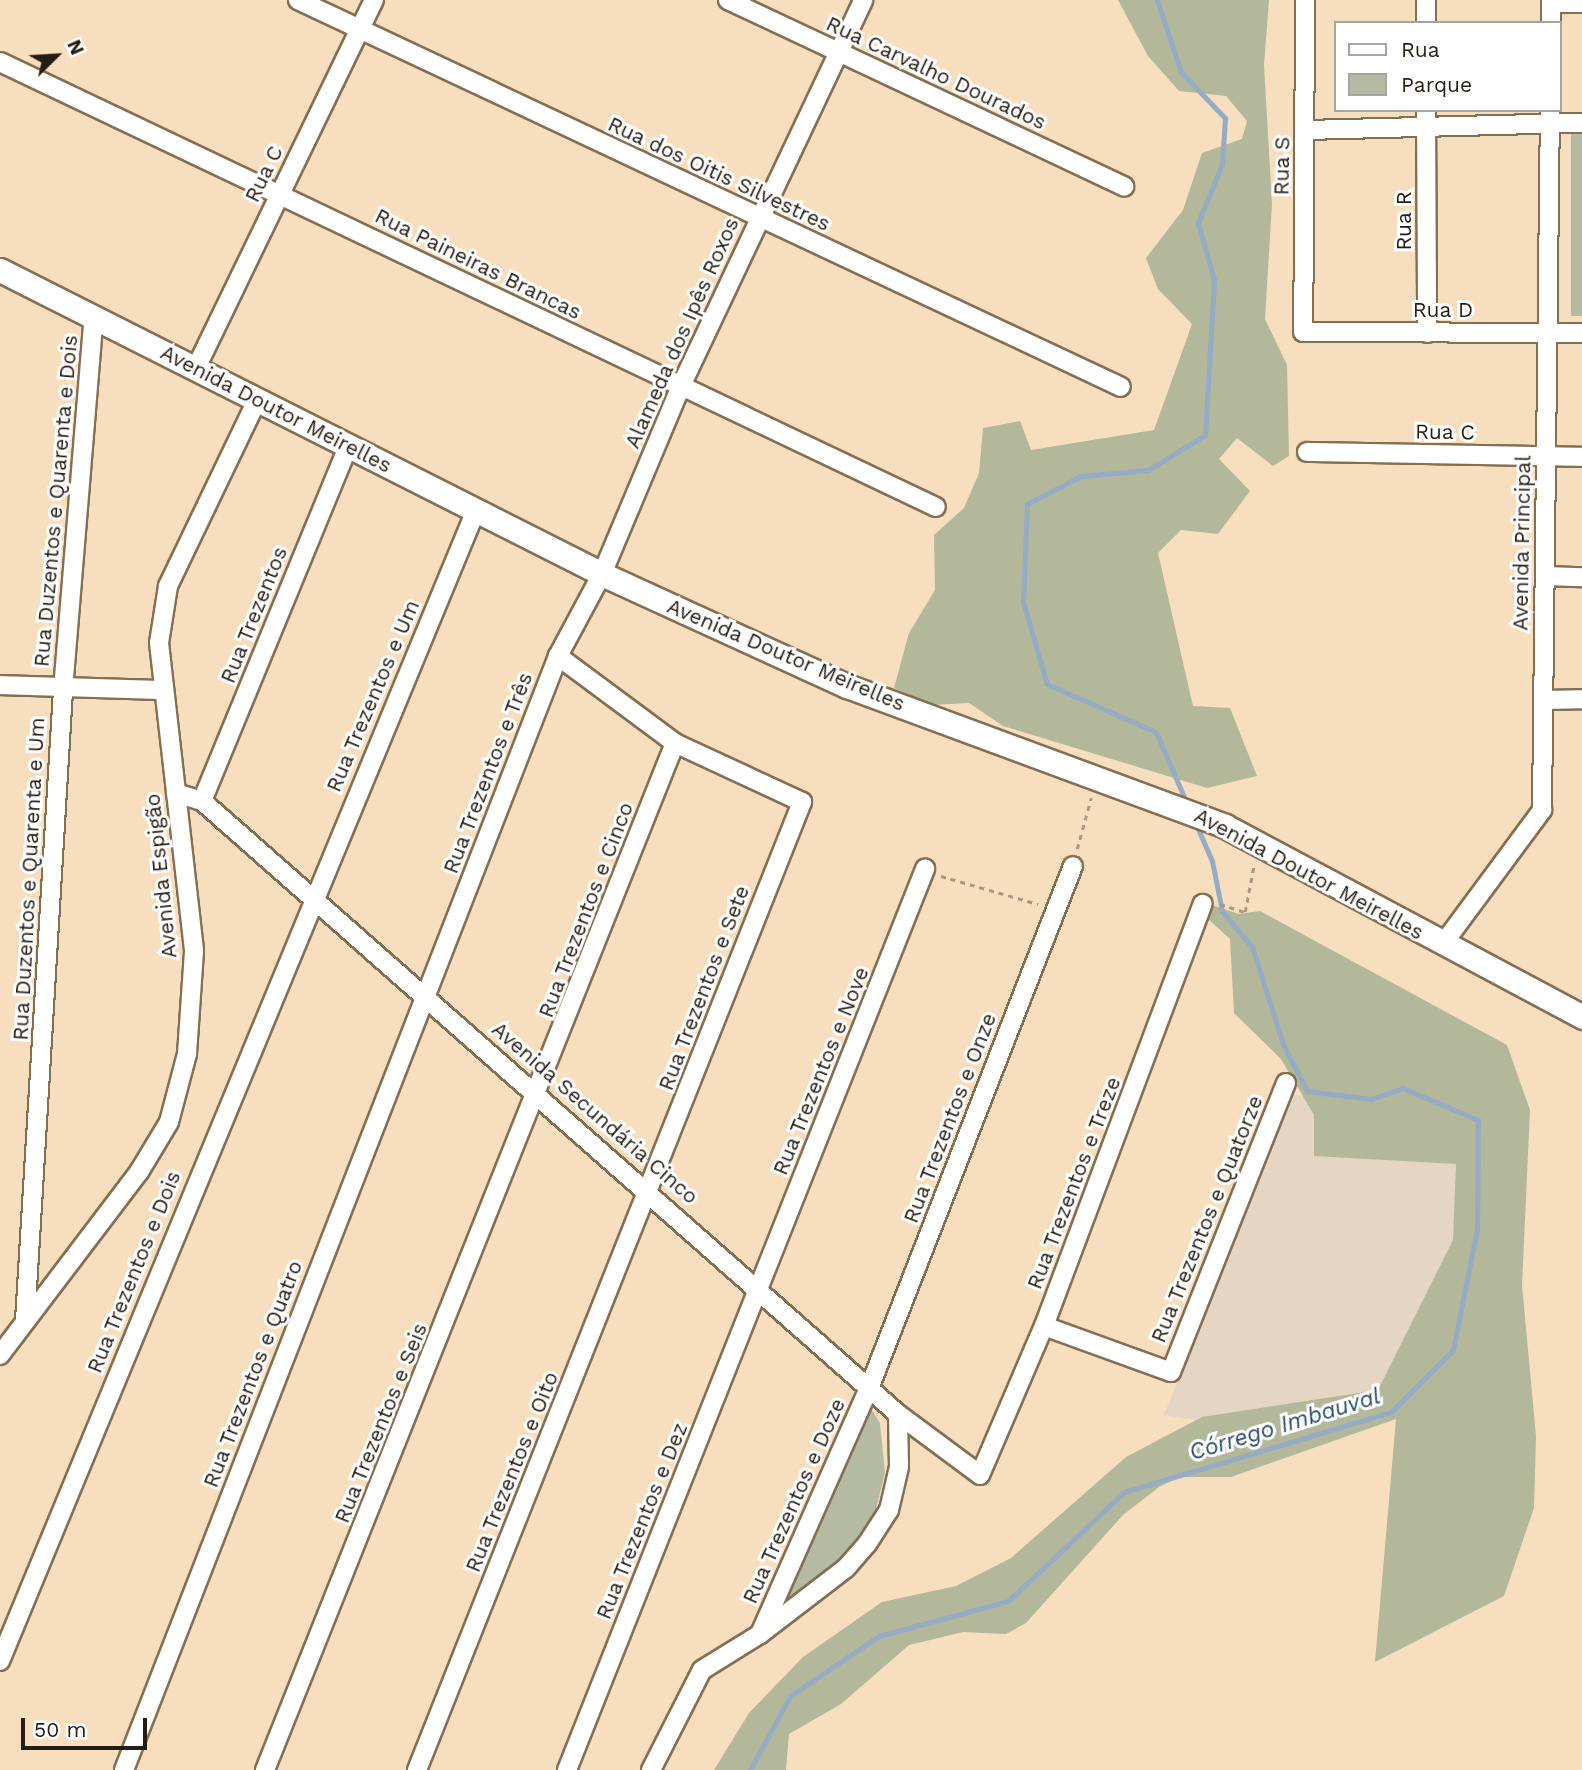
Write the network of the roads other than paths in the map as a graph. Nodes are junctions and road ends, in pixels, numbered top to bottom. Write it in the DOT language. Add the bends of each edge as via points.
graph roads {
  1 [pos="298,0"];
  2 [pos="374,0"];
  3 [pos="728,0"];
  4 [pos="863,0"];
  5 [pos="1305,0"];
  6 [pos="1426,0"];
  7 [pos="1551,1"];
  8 [pos="1582,3"];
  9 [pos="1426,21"];
  10 [pos="1551,21"];
  11 [pos="360,30"];
  12 [pos="839,53"];
  13 [pos="0,62"];
  14 [pos="1550,117"];
  15 [pos="1426,118"];
  16 [pos="1582,122"];
  17 [pos="1306,130"];
  18 [pos="1124,186"];
  19 [pos="280,193"];
  20 [pos="759,219"];
  21 [pos="0,270"];
  22 [pos="94,316"];
  23 [pos="1303,332"];
  24 [pos="1427,332"];
  25 [pos="1547,333"];
  26 [pos="1582,333"];
  27 [pos="196,368"];
  28 [pos="1121,387"];
  29 [pos="681,388"];
  30 [pos="257,400"];
  31 [pos="348,446"];
  32 [pos="1307,452"];
  33 [pos="1546,456"];
  34 [pos="1582,457"];
  35 [pos="936,507"];
  36 [pos="476,510"];
  37 [pos="602,574"];
  38 [pos="1545,576"];
  39 [pos="1582,576"];
  40 [pos="558,656"];
  41 [pos="0,685"];
  42 [pos="63,690"];
  43 [pos="159,690"];
  44 [pos="1582,699"];
  45 [pos="1543,700"];
  46 [pos="675,743"];
  47 [pos="176,793"];
  48 [pos="202,801"];
  49 [pos="1073,866"];
  50 [pos="925,869"];
  51 [pos="311,899"];
  52 [pos="1208,903"];
  53 [pos="1443,944"];
  54 [pos="426,995"];
  55 [pos="1582,1017"];
  56 [pos="1286,1083"];
  57 [pos="540,1094"];
  58 [pos="649,1192"];
  59 [pos="759,1289"];
  60 [pos="25,1321"];
  61 [pos="1044,1326"];
  62 [pos="0,1355"];
  63 [pos="870,1386"];
  64 [pos="898,1414"];
  65 [pos="980,1475"];
  66 [pos="760,1634"];
  67 [pos="0,1661"];
  68 [pos="124,1770"];
  69 [pos="265,1770"];
  70 [pos="417,1770"];
  71 [pos="567,1770"];
  72 [pos="650,1770"];
  1 -- 11 [label="street, Rua dos Oitis Silvestres"];
  2 -- 11 [label="street, Rua C"];
  3 -- 12 [label="street, Rua Carvalho Dourados"];
  4 -- 12 [label="street, Alameda dos Ipês Roxos"];
  5 -- 17 [label="street, Rua S"];
  6 -- 9 [label="street"];
  7 -- 8 [label="street"];
  7 -- 10 [label="street"];
  11 -- 19 [label="street, Rua C"];
  11 -- 20 [label="street, Rua dos Oitis Silvestres"];
  12 -- 18 [label="street, Rua Carvalho Dourados"];
  12 -- 20 [label="street, Alameda dos Ipês Roxos"];
  13 -- 19 [label="street, Rua Paineiras Brancas"];
  14 -- 15 [label="street"];
  14 -- 16 [label="street"];
  14 -- 25 [label="street, Avenida Principal"];
  15 -- 17 [label="street"];
  15 -- 24 [label="street, Rua R"];
  17 -- 23 [label="street, Rua S"];
  19 -- 27 [label="street, Rua C"];
  19 -- 29 [label="street, Rua Paineiras Brancas"];
  20 -- 28 [label="street, Rua dos Oitis Silvestres"];
  20 -- 29 [label="street, Alameda dos Ipês Roxos"];
  21 -- 22 [label="main road, Avenida Doutor Meirelles"];
  22 -- 27 [label="main road, Avenida Doutor Meirelles"];
  22 -- 42 [label="street, Rua Duzentos e Quarenta e Dois"];
  23 -- 24 [label="street, Rua D"];
  24 -- 25 [label="street, Rua D"];
  25 -- 26 [label="street, Rua D"];
  25 -- 33 [label="street, Avenida Principal"];
  27 -- 30 [label="main road, Avenida Doutor Meirelles"];
  29 -- 35 [label="street, Rua Paineiras Brancas"];
  29 -- 37 [label="street, Alameda dos Ipês Roxos"];
  30 -- 31 [label="main road, Avenida Doutor Meirelles"];
  30 -- 43 [label="street, Avenida Espigão" via="168,586"];
  31 -- 36 [label="main road, Avenida Doutor Meirelles"];
  31 -- 48 [label="street, Rua Trezentos"];
  32 -- 33 [label="street, Rua C"];
  33 -- 34 [label="street, Rua C"];
  33 -- 38 [label="street, Avenida Principal"];
  36 -- 37 [label="main road, Avenida Doutor Meirelles"];
  36 -- 51 [label="street, Rua Trezentos e Um"];
  37 -- 40 [label="street, Rua Trezentos e Três"];
  37 -- 53 [label="main road, Avenida Doutor Meirelles" via="847,686 1225,826"];
  38 -- 39 [label="street"];
  38 -- 45 [label="street, Avenida Principal"];
  40 -- 46 [label="street"];
  40 -- 54 [label="street, Rua Trezentos e Três"];
  41 -- 42 [label="street"];
  42 -- 43 [label="street"];
  42 -- 60 [label="street, Rua Duzentos e Quarenta e Um"];
  43 -- 47 [label="street, Avenida Espigão"];
  44 -- 45 [label="street"];
  45 -- 53 [label="street, Avenida Principal" via="1542,810"];
  46 -- 57 [label="street, Rua Trezentos e Cinco"];
  46 -- 58 [label="street, Rua Trezentos e Sete" via="802,802"];
  47 -- 48 [label="street, Avenida Secundária Cinco"];
  47 -- 60 [label="street, Avenida Espigão" via="194,950 187,1054 169,1122 139,1172"];
  48 -- 51 [label="street, Avenida Secundária Cinco"];
  49 -- 63 [label="street, Rua Trezentos e Onze"];
  50 -- 59 [label="street, Rua Trezentos e Nove"];
  51 -- 54 [label="street, Avenida Secundária Cinco"];
  51 -- 67 [label="street, Rua Trezentos e Dois"];
  52 -- 61 [label="street, Rua Trezentos e Treze"];
  53 -- 55 [label="main road, Avenida Doutor Meirelles"];
  54 -- 57 [label="street, Avenida Secundária Cinco"];
  54 -- 68 [label="street, Rua Trezentos e Quatro"];
  56 -- 61 [label="street, Rua Trezentos e Quatorze" via="1171,1372"];
  57 -- 58 [label="street, Avenida Secundária Cinco"];
  57 -- 69 [label="street, Rua Trezentos e Seis"];
  58 -- 59 [label="street, Avenida Secundária Cinco"];
  58 -- 70 [label="street, Rua Trezentos e Oito"];
  59 -- 63 [label="street, Avenida Secundária Cinco"];
  59 -- 71 [label="street, Rua Trezentos e Dez"];
  60 -- 62 [label="street, Avenida Espigão"];
  61 -- 65 [label="street, Rua Trezentos e Treze"];
  63 -- 64 [label="street, Avenida Secundária Cinco"];
  63 -- 66 [label="street, Rua Trezentos e Doze"];
  64 -- 65 [label="street, Avenida Secundária Cinco"];
  64 -- 66 [label="street" via="899,1467 889,1510 846,1568"];
  66 -- 72 [label="street" via="702,1670"];
}
